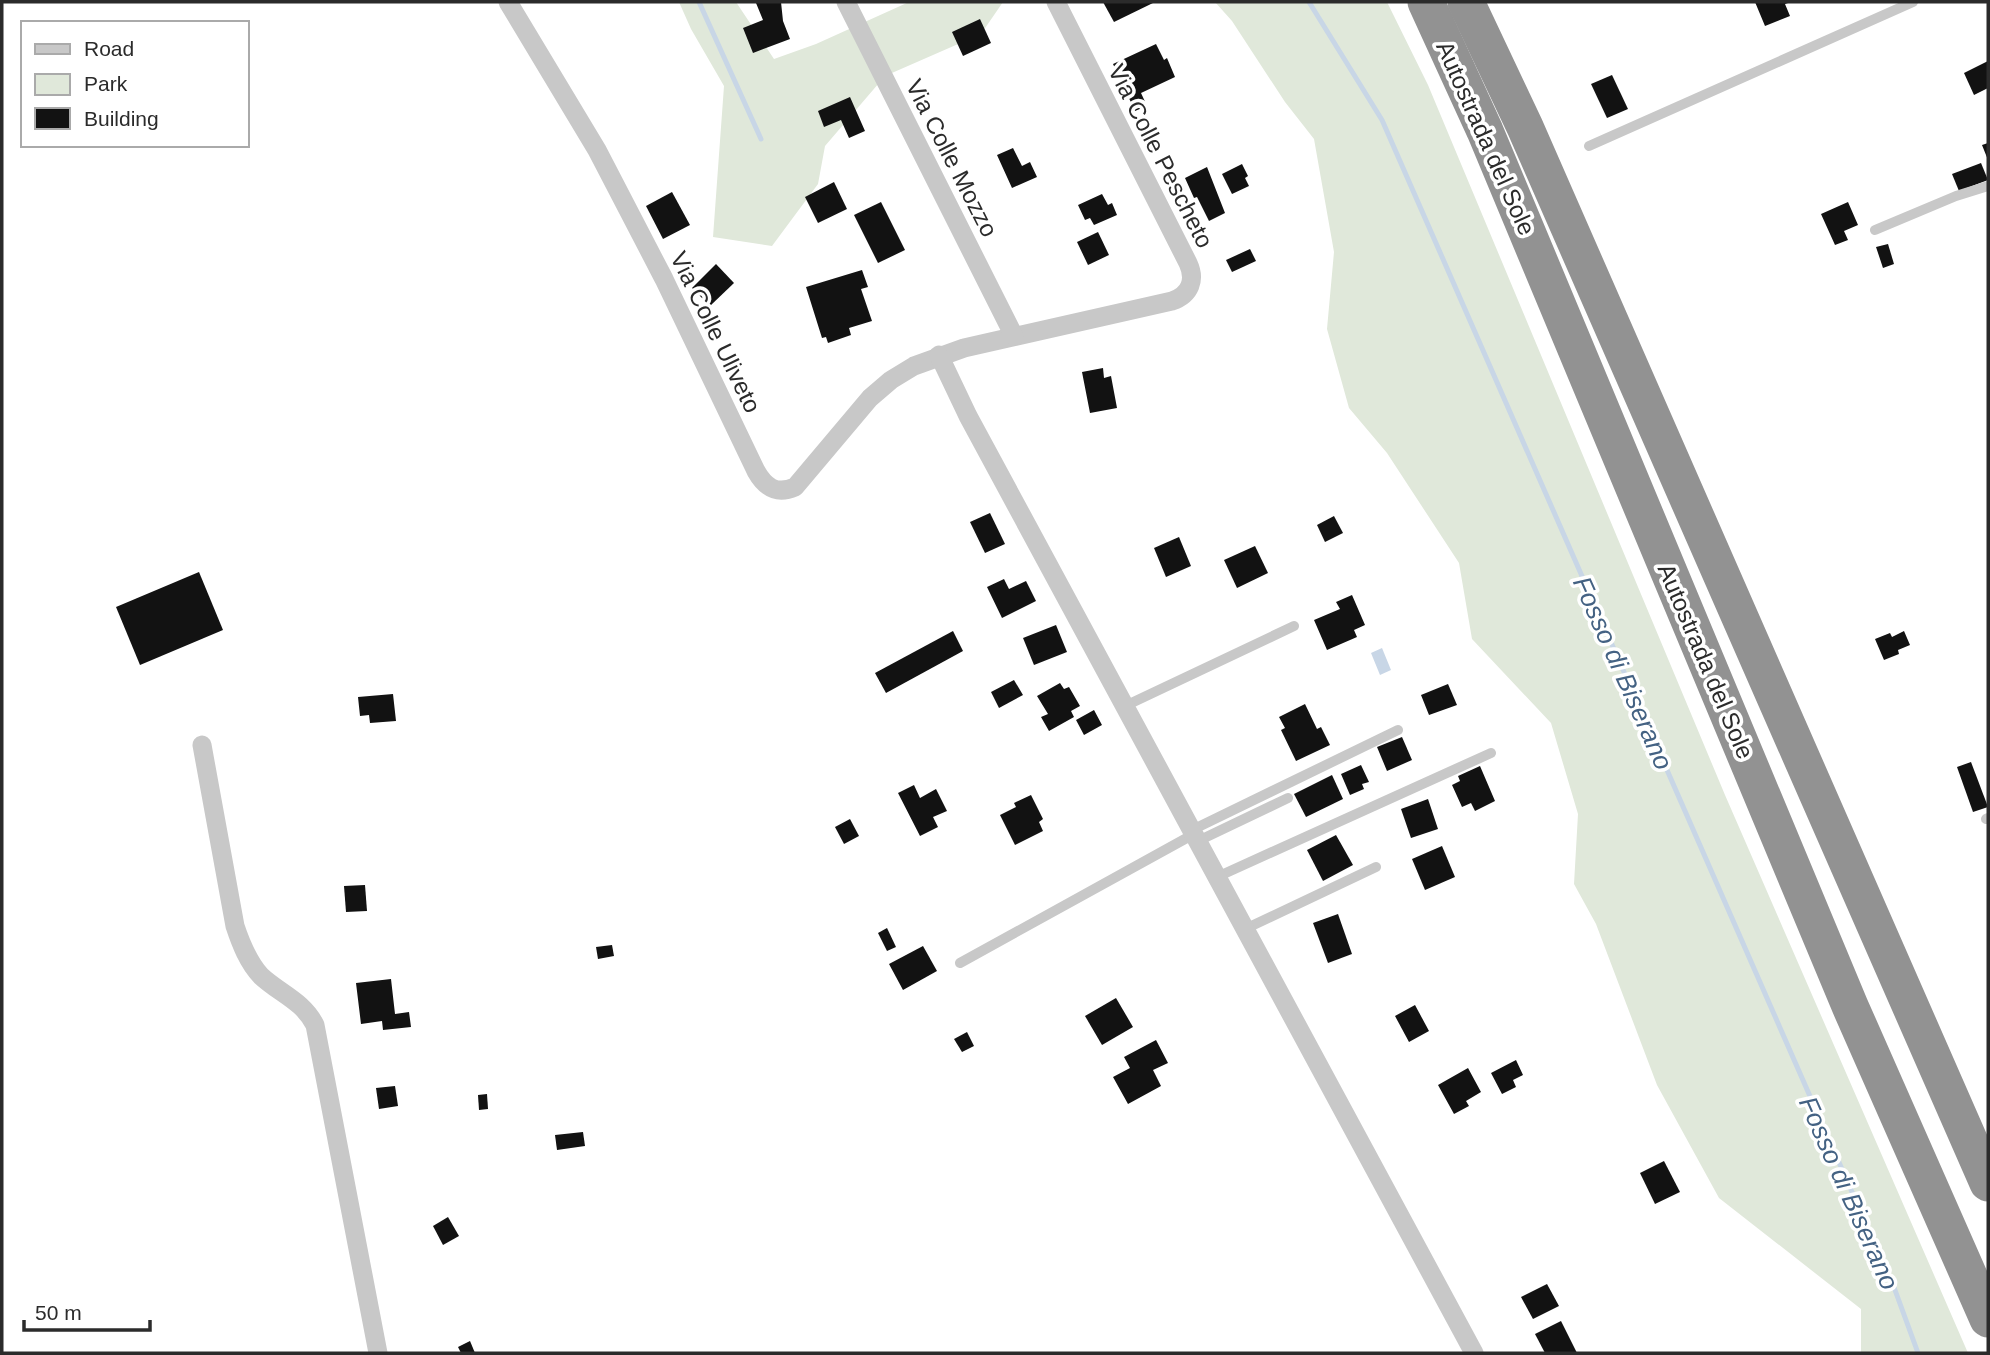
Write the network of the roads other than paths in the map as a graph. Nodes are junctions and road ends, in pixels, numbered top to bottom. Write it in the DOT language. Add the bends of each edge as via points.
graph roads {
  1 [pos="508,2"];
  2 [pos="846,2"];
  3 [pos="1056,2"];
  4 [pos="1426,2"];
  5 [pos="1466,2"];
  6 [pos="1913,2"];
  7 [pos="1590,146"];
  8 [pos="1988,186"];
  9 [pos="1875,230"];
  10 [pos="1014,336"];
  11 [pos="939,355"];
  12 [pos="1294,626"];
  13 [pos="1125,706"];
  14 [pos="1398,730"];
  15 [pos="202,745"];
  16 [pos="1491,753"];
  17 [pos="1288,798"];
  18 [pos="1194,835"];
  19 [pos="1376,867"];
  20 [pos="1217,877"];
  21 [pos="1245,929"];
  22 [pos="960,963"];
  23 [pos="1988,1183"];
  24 [pos="1988,1319"];
  25 [pos="378,1353"];
  26 [pos="1474,1353"];
  1 -- 11 [label="street, Via Colle Uliveto" via="597,150 756,471 769,487 780,491 795,487 870,398 902,372"];
  2 -- 10 [label="street, Via Colle Mozzo"];
  3 -- 10 [label="street, Via Colle Pescheto" via="1188,262 1192,279 1187,292 1176,299"];
  4 -- 24 [label="highway, Autostrada del Sole" via="1485,131 1850,1006"];
  5 -- 23 [label="highway, Autostrada del Sole" via="1531,140"];
  6 -- 7 [label="lane"];
  8 -- 9 [label="lane"];
  10 -- 11 [label="street, Via Colle Pescheto"];
  11 -- 13 [label="street"];
  12 -- 13 [label="lane"];
  13 -- 18 [label="street"];
  14 -- 18 [label="lane"];
  15 -- 25 [label="street" via="241,944 256,970 304,1008 315,1025"];
  16 -- 20 [label="lane"];
  17 -- 18 [label="lane"];
  18 -- 20 [label="street"];
  18 -- 22 [label="lane"];
  19 -- 21 [label="lane"];
  20 -- 21 [label="street"];
  21 -- 26 [label="street"];
}
